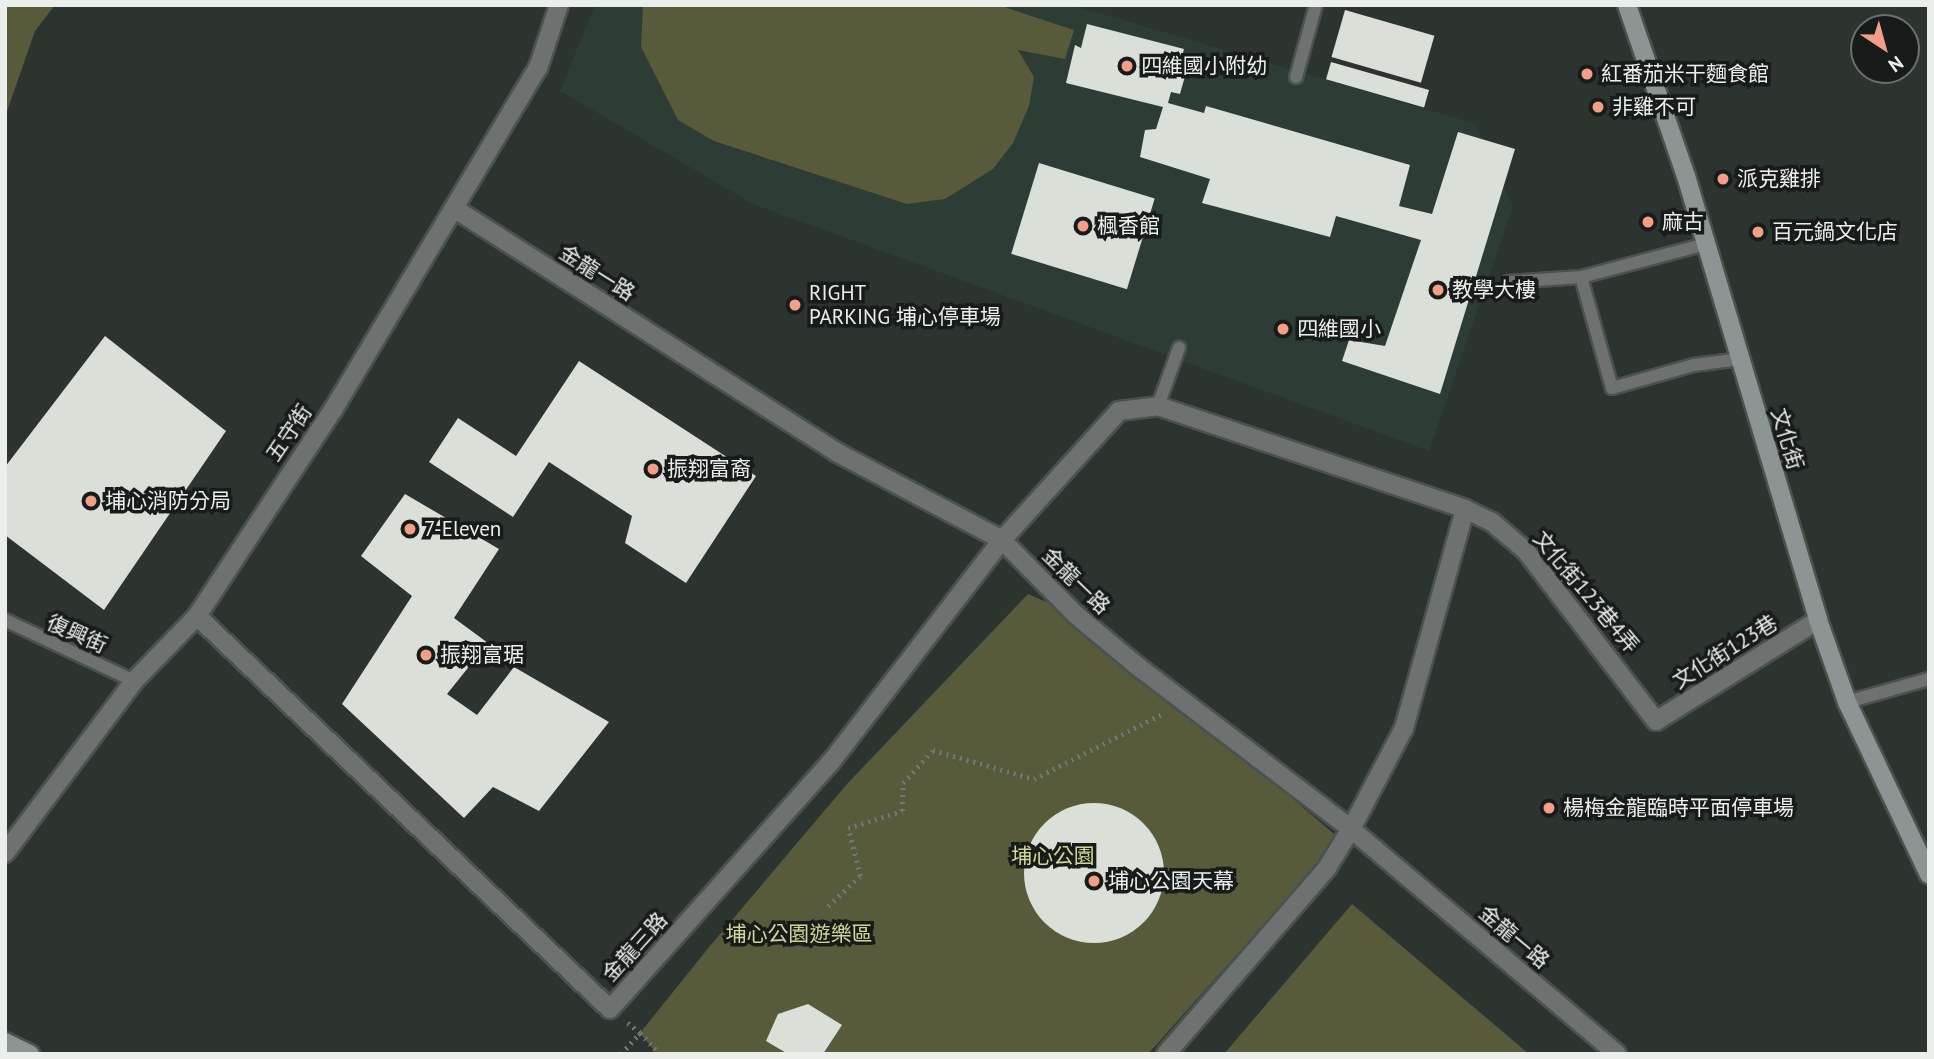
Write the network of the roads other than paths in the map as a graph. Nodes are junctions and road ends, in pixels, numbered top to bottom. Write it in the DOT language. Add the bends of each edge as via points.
graph roads {
  1 [pos="559,5"];
  2 [pos="1317,5"];
  3 [pos="1627,5"];
  4 [pos="1296,77"];
  5 [pos="455,209"];
  6 [pos="1706,244"];
  7 [pos="1581,277"];
  8 [pos="1508,282"];
  9 [pos="1179,348"];
  10 [pos="1740,359"];
  11 [pos="1158,406"];
  12 [pos="1465,509"];
  13 [pos="1002,540"];
  14 [pos="197,616"];
  15 [pos="5,620"];
  16 [pos="1818,620"];
  17 [pos="1929,679"];
  18 [pos="134,681"];
  19 [pos="1847,702"];
  20 [pos="1656,722"];
  21 [pos="1351,829"];
  22 [pos="1922,843"];
  23 [pos="5,853"];
  24 [pos="1929,876"];
  25 [pos="5,1042"];
  26 [pos="30,1054"];
  27 [pos="1166,1054"];
  28 [pos="1617,1054"];
  1 -- 5 [label="street, 五守街" via="538,68"];
  2 -- 4 [label="lane"];
  3 -- 6 [label="street, 文化街"];
  5 -- 13 [label="street, 金龍一路" via="838,453"];
  5 -- 14 [label="street, 五守街" via="333,410"];
  6 -- 7 [label="lane"];
  6 -- 10 [label="street, 文化街"];
  7 -- 8 [label="lane"];
  7 -- 10 [label="lane" via="1612,388 1694,365"];
  9 -- 11 [label="lane"];
  10 -- 16 [label="street, 文化街"];
  11 -- 12 [label="street, 文化街123巷4弄"];
  11 -- 13 [label="street, 金龍三路" via="1119,411"];
  12 -- 20 [label="street, 文化街123巷4弄" via="1492,522 1525,551 1619,667"];
  12 -- 21 [label="street" via="1404,728"];
  13 -- 14 [label="street, 金龍三路" via="831,762 610,1009"];
  13 -- 21 [label="street, 金龍一路" via="1076,615"];
  14 -- 18 [label="street, 五守街"];
  15 -- 18 [label="lane, 復興街"];
  16 -- 19 [label="street, 文化街"];
  16 -- 20 [label="street, 文化街123巷"];
  17 -- 19 [label="lane"];
  18 -- 23 [label="street, 五守街"];
  19 -- 22 [label="street, 文化街"];
  21 -- 27 [label="street" via="1327,868"];
  21 -- 28 [label="street, 金龍一路"];
  22 -- 24 [label="street, 文化街"];
  25 -- 26 [label="street"];
}
